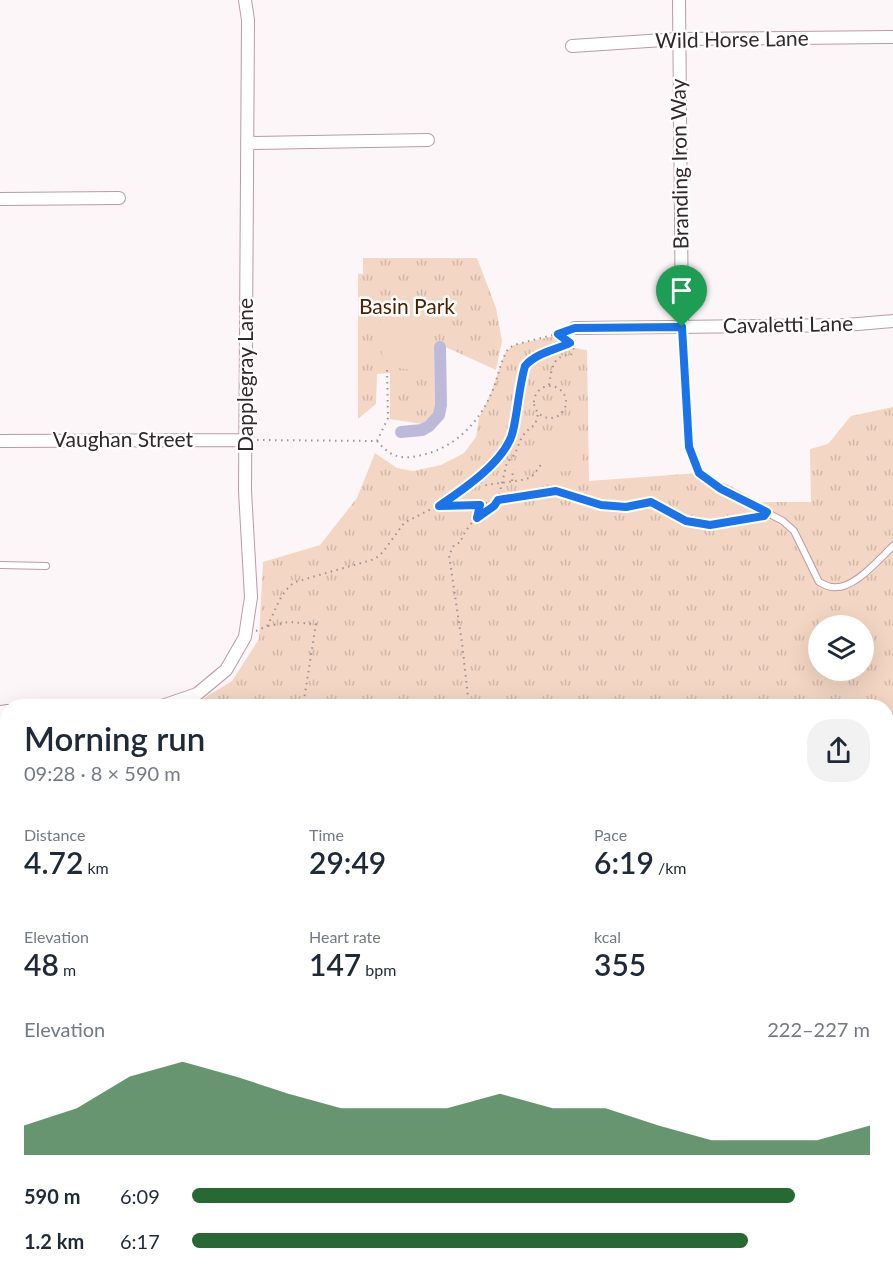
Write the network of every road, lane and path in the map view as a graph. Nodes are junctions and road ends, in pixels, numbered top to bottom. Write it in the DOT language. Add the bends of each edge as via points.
graph roads {
  1 [pos="245,0"];
  2 [pos="679,0"];
  3 [pos="893,37"];
  4 [pos="679,39"];
  5 [pos="572,46"];
  6 [pos="428,140"];
  7 [pos="247,143"];
  8 [pos="120,198"];
  9 [pos="0,199"];
  10 [pos="893,321"];
  11 [pos="682,327"];
  12 [pos="575,328"];
  13 [pos="558,334"];
  14 [pos="570,343"];
  15 [pos="387,369"];
  16 [pos="549,385"];
  17 [pos="538,414"];
  18 [pos="245,440"];
  19 [pos="0,441"];
  20 [pos="377,441"];
  21 [pos="541,465"];
  22 [pos="513,469"];
  23 [pos="475,479"];
  24 [pos="503,481"];
  25 [pos="512,481"];
  26 [pos="498,500"];
  27 [pos="439,506"];
  28 [pos="480,507"];
  29 [pos="488,509"];
  30 [pos="767,512"];
  31 [pos="477,518"];
  32 [pos="893,546"];
  33 [pos="0,565"];
  34 [pos="46,566"];
  35 [pos="267,626"];
  36 [pos="245,637"];
  37 [pos="182,699"];
  38 [pos="304,699"];
  39 [pos="468,699"];
  1 -- 7 [label="street, Dapplegray Lane"];
  2 -- 4 [label="street, Branding Iron Way"];
  3 -- 4 [label="street, Wild Horse Lane"];
  4 -- 5 [label="street, Wild Horse Lane"];
  4 -- 11 [label="street, Branding Iron Way"];
  6 -- 7 [label="street"];
  7 -- 18 [label="street, Dapplegray Lane"];
  8 -- 9 [label="street"];
  10 -- 11 [label="street, Cavaletti Lane"];
  11 -- 12 [label="street, Cavaletti Lane"];
  11 -- 30 [label="lane" via="689,447 699,473"];
  12 -- 13 [label="path"];
  13 -- 14 [label="path"];
  13 -- 20 [label="path" via="508,349 479,418 455,442 407,458 387,453"];
  14 -- 16 [label="path" via="575,345 571,355 556,358 552,364"];
  14 -- 23 [label="path" via="525,366 510,439 500,455"];
  15 -- 20 [label="path" via="388,418"];
  16 -- 17 [label="path" via="534,395"];
  16 -- 17 [label="path" via="562,390 565,408 554,418"];
  17 -- 24 [label="path" via="535,425 524,432 513,458 507,462"];
  18 -- 19 [label="street, Vaughan Street"];
  18 -- 20 [label="path"];
  18 -- 36 [label="street, Dapplegray Lane" via="251,597"];
  21 -- 25 [label="path" via="531,477"];
  22 -- 25 [label="path"];
  23 -- 24 [label="path" via="486,485"];
  23 -- 27 [label="path"];
  24 -- 25 [label="path"];
  24 -- 26 [label="path"];
  26 -- 28 [label="path"];
  26 -- 29 [label="path"];
  26 -- 30 [label="path" via="556,491 601,505 626,507 651,502 686,521 710,525 764,516"];
  27 -- 28 [label="path"];
  27 -- 35 [label="path" via="404,523 375,559 295,582 282,594"];
  28 -- 29 [label="path"];
  28 -- 31 [label="path"];
  29 -- 31 [label="path"];
  30 -- 32 [label="lane" via="794,531 819,582 833,588 858,580"];
  31 -- 39 [label="path" via="449,555"];
  33 -- 34 [label="lane"];
  35 -- 36 [label="path"];
  35 -- 38 [label="path" via="289,622 316,624"];
  36 -- 37 [label="street, Dapplegray Lane" via="225,670 197,694"];
}
